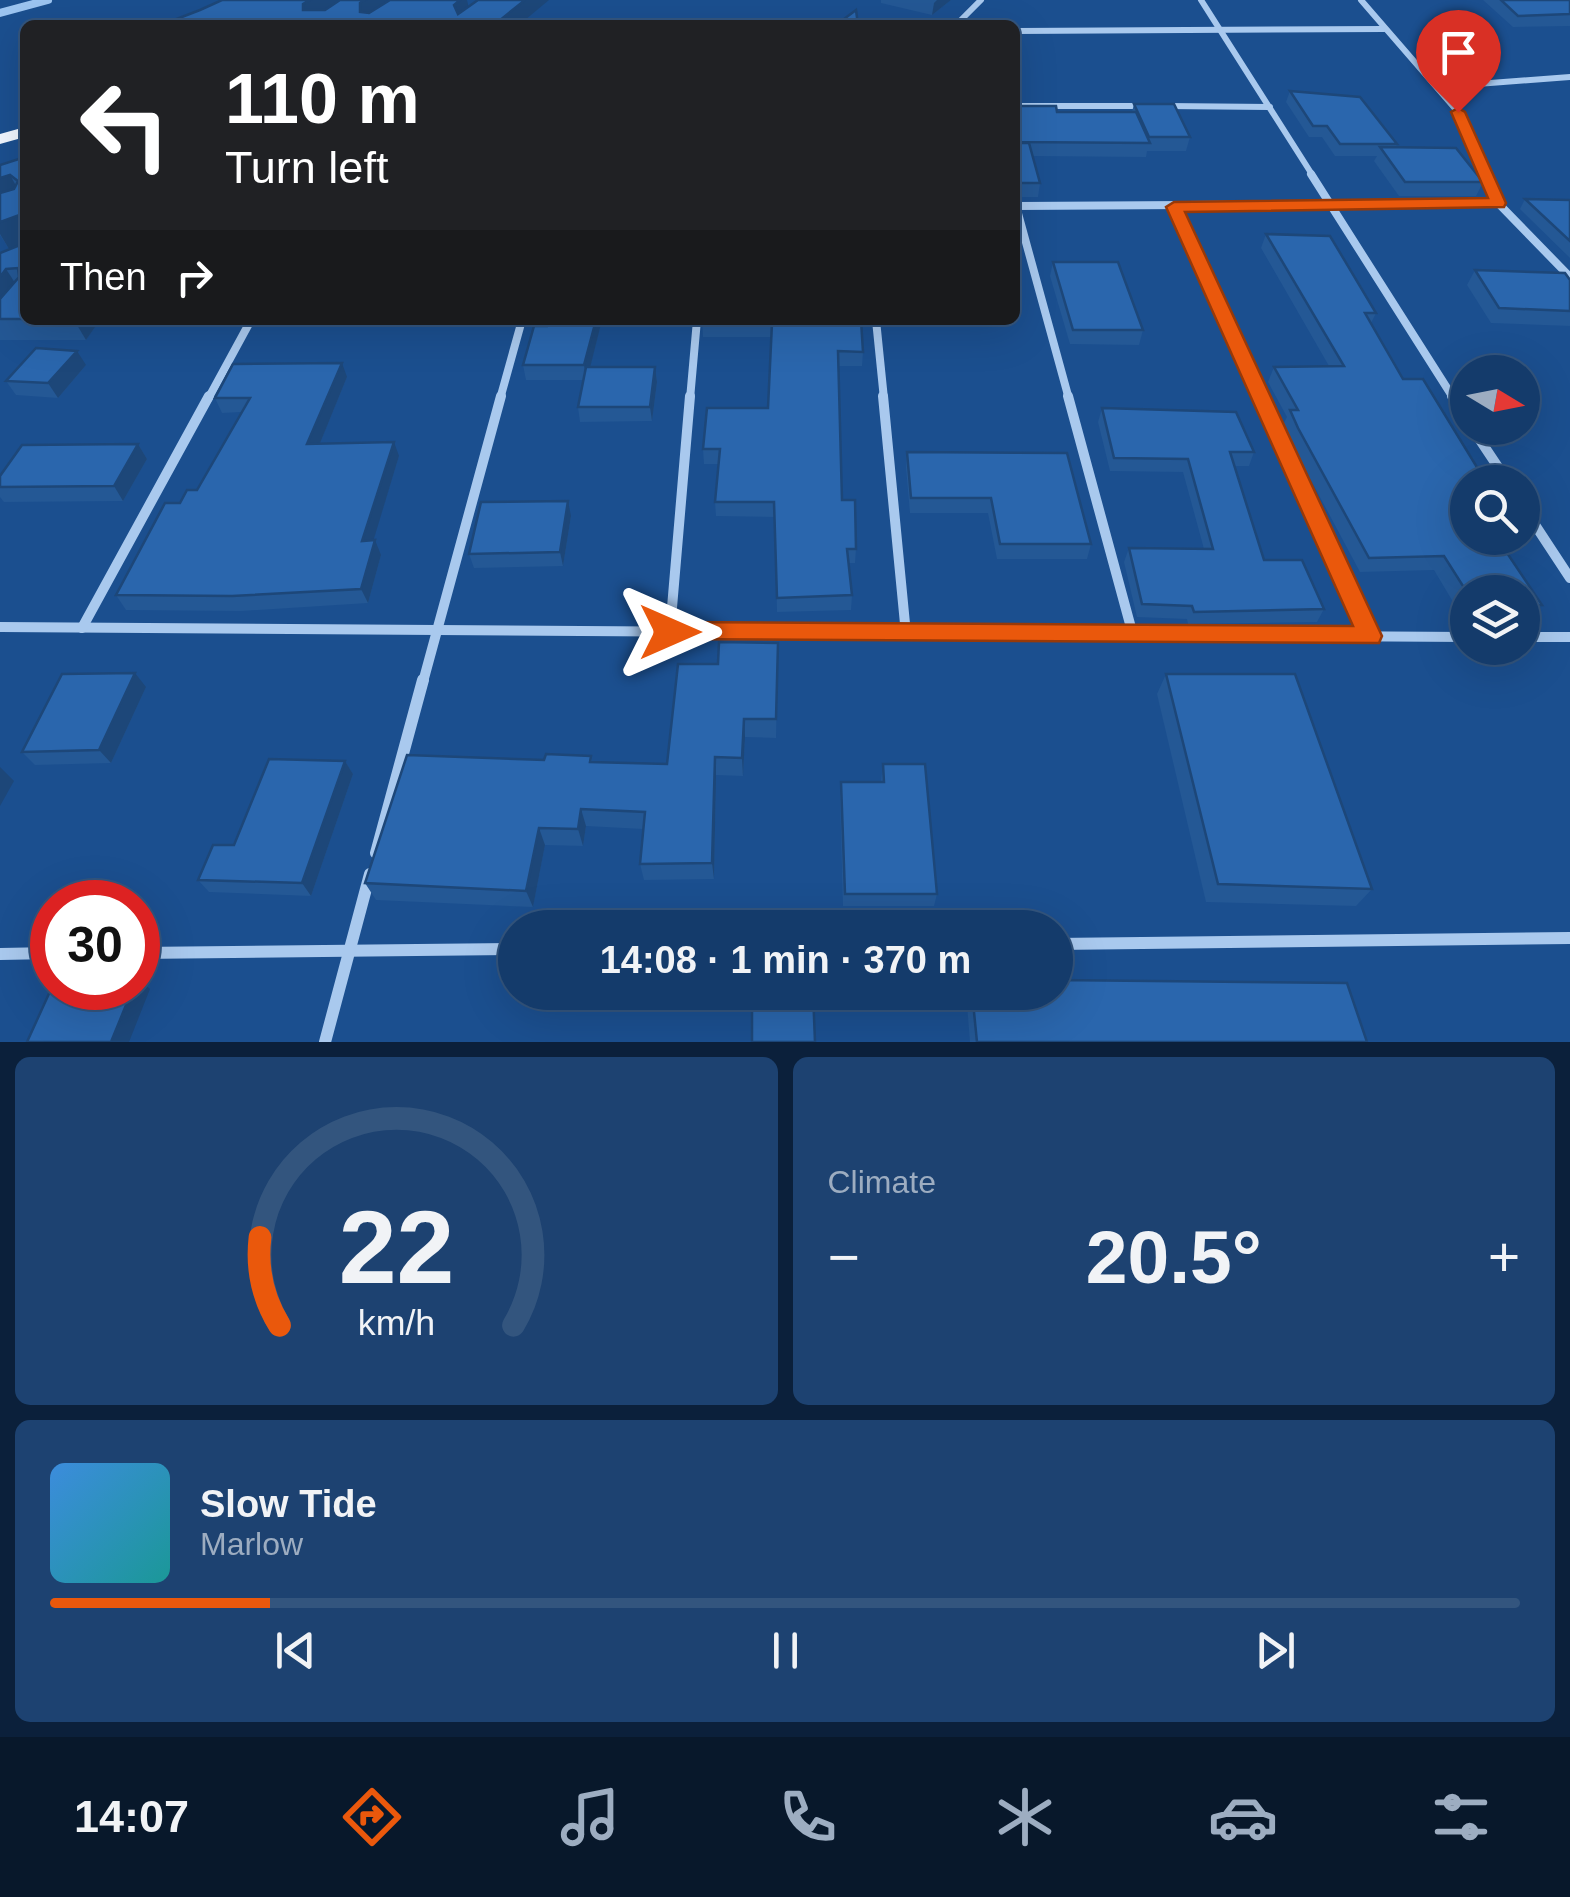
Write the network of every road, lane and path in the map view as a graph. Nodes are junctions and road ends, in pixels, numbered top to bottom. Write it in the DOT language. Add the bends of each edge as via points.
graph roads {
  1 [pos="982,0"];
  2 [pos="1202,0"];
  3 [pos="1361,0"];
  4 [pos="961,20"];
  5 [pos="1222,29"];
  6 [pos="1384,29"];
  7 [pos="1020,30"];
  8 [pos="1570,76"];
  9 [pos="1438,87"];
  10 [pos="1020,106"];
  11 [pos="1270,107"];
  12 [pos="1498,203"];
  13 [pos="1020,206"];
  14 [pos="1174,207"];
  15 [pos="1328,207"];
  16 [pos="1020,221"];
  17 [pos="1570,277"];
  18 [pos="248,325"];
  19 [pos="521,325"];
  20 [pos="697,325"];
  21 [pos="876,325"];
  22 [pos="1450,393"];
  23 [pos="1540,532"];
  24 [pos="1570,578"];
  25 [pos="0,627"];
  26 [pos="82,628"];
  27 [pos="434,630"];
  28 [pos="670,632"];
  29 [pos="906,634"];
  30 [pos="1133,635"];
  31 [pos="1370,636"];
  32 [pos="1450,637"];
  33 [pos="1540,637"];
  34 [pos="1570,638"];
  35 [pos="1570,938"];
  36 [pos="1073,944"];
  37 [pos="498,950"];
  38 [pos="350,951"];
  39 [pos="30,953"];
  40 [pos="160,953"];
  41 [pos="0,954"];
  42 [pos="325,1042"];
  1 -- 4 [label="street"];
  2 -- 5 [label="street"];
  3 -- 6 [label="street"];
  5 -- 6 [label="street"];
  5 -- 7 [label="street"];
  5 -- 11 [label="street"];
  6 -- 9 [label="street"];
  8 -- 9 [label="street"];
  9 -- 12 [label="street" via="1458,112"];
  10 -- 11 [label="street"];
  11 -- 15 [label="street"];
  12 -- 15 [label="street"];
  12 -- 17 [label="street"];
  13 -- 14 [label="street"];
  14 -- 15 [label="street"];
  14 -- 31 [label="street"];
  15 -- 22 [label="street"];
  16 -- 30 [label="street"];
  18 -- 26 [label="street"];
  19 -- 27 [label="street"];
  20 -- 28 [label="street"];
  21 -- 29 [label="street"];
  23 -- 24 [label="street"];
  25 -- 26 [label="street"];
  26 -- 27 [label="street"];
  27 -- 28 [label="street"];
  27 -- 38 [label="street"];
  28 -- 29 [label="street"];
  29 -- 30 [label="street"];
  30 -- 31 [label="street"];
  31 -- 32 [label="street"];
  33 -- 34 [label="street"];
  35 -- 36 [label="street"];
  37 -- 38 [label="street"];
  38 -- 40 [label="street"];
  38 -- 42 [label="street"];
  39 -- 41 [label="street"];
}
